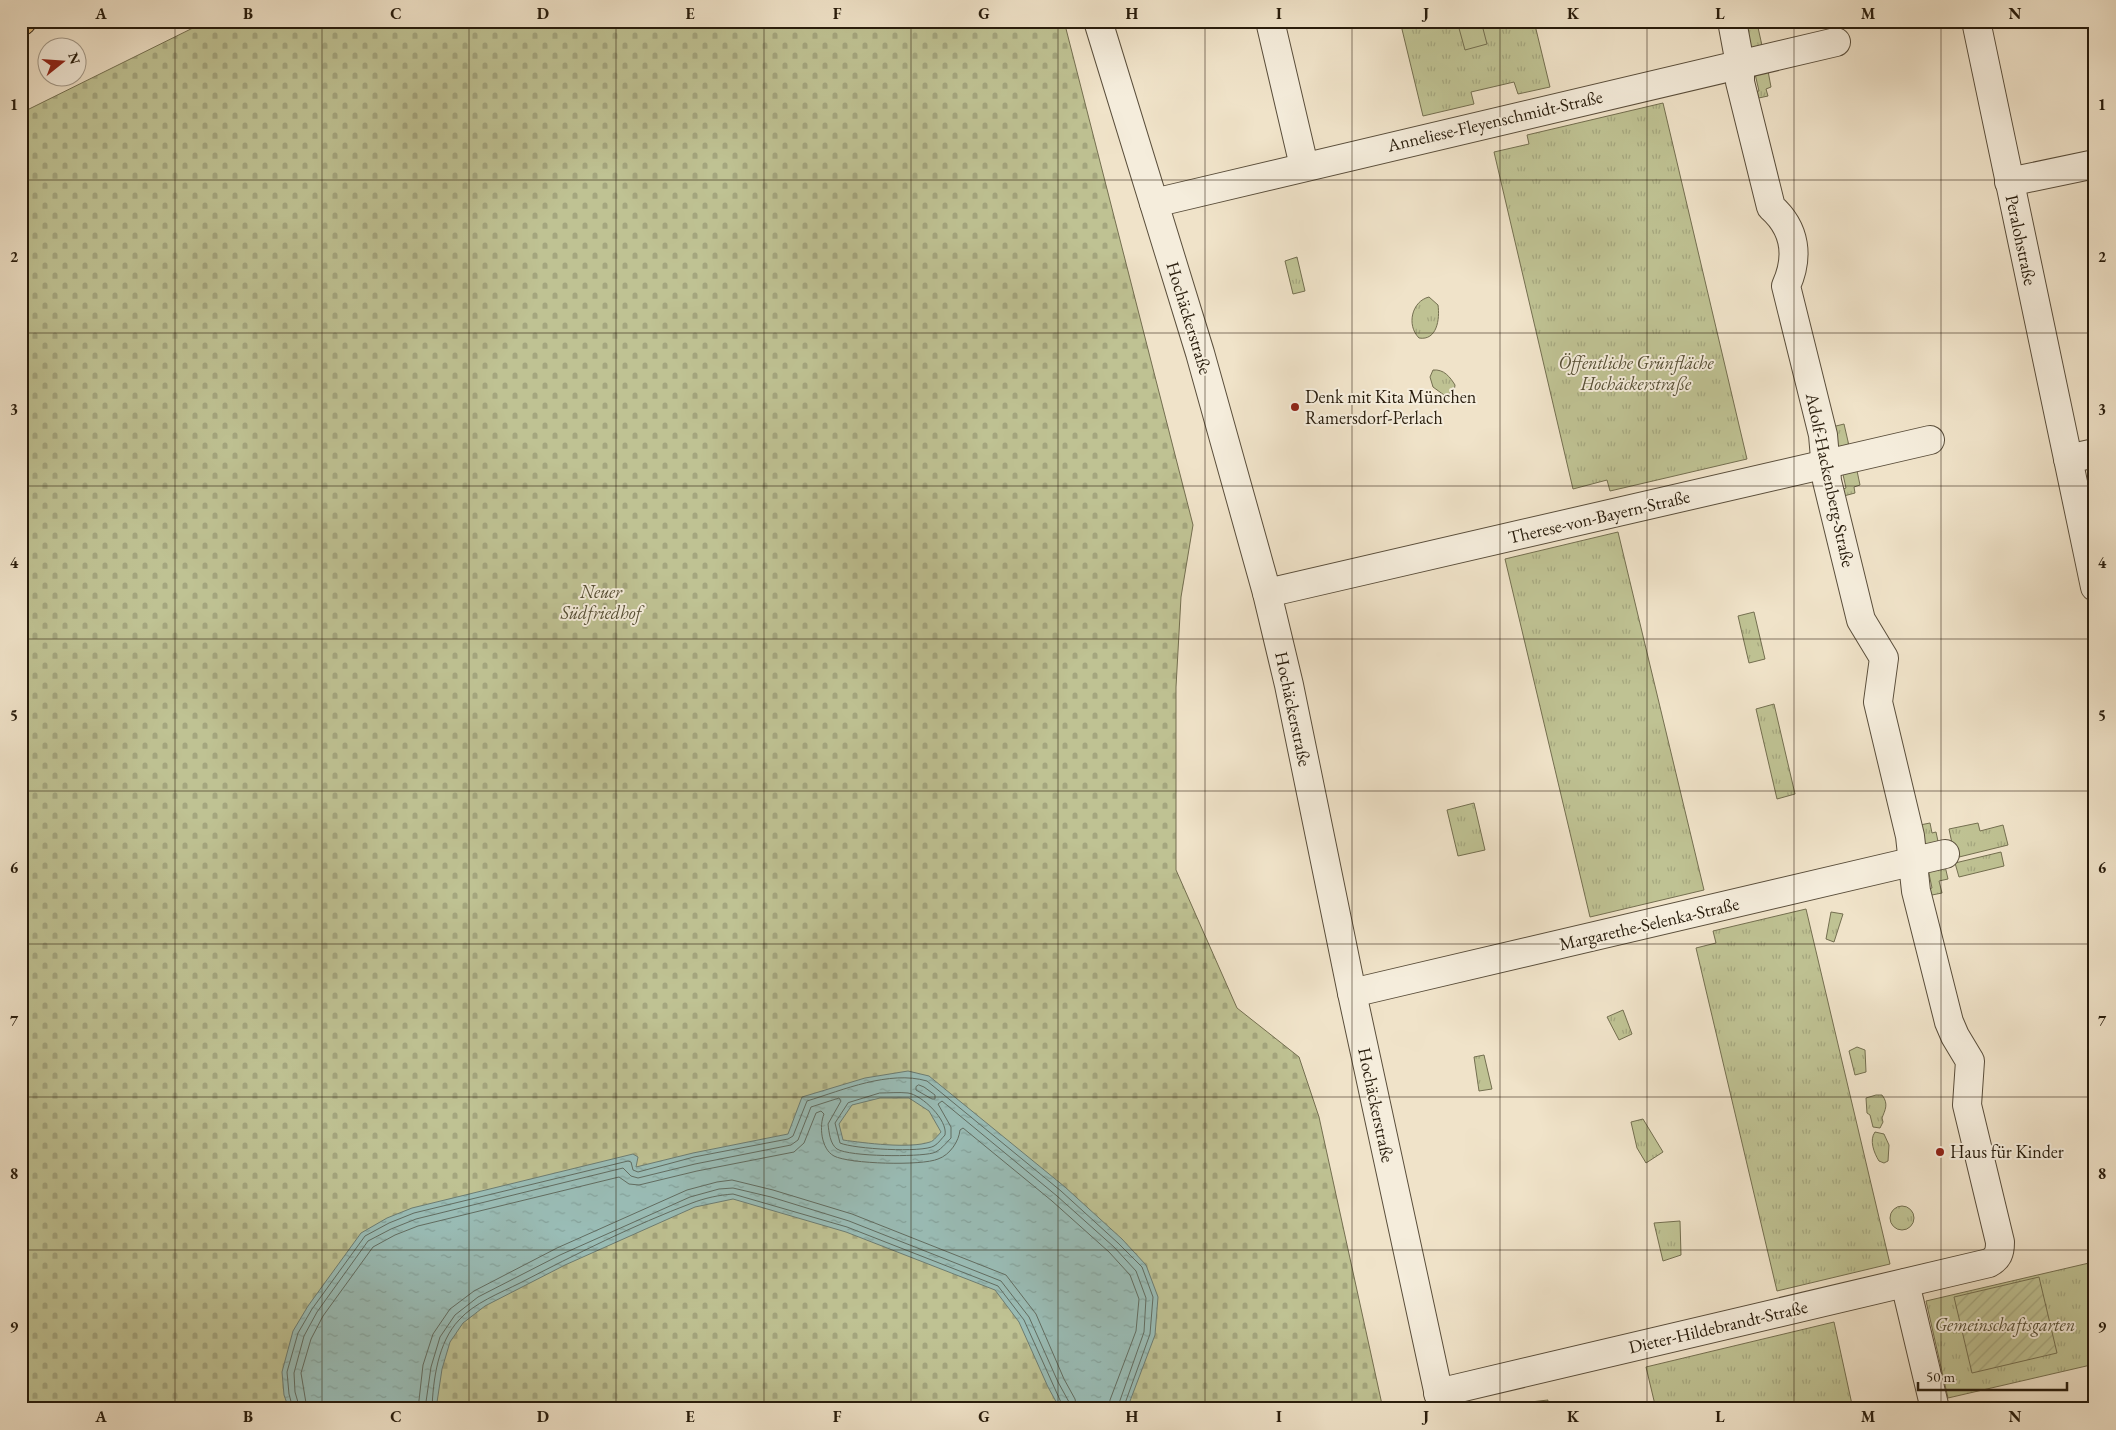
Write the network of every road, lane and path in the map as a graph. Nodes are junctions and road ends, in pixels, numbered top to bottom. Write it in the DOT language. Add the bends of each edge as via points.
graph roads {
  1 [pos="1098,21"];
  2 [pos="1270,21"];
  3 [pos="1732,21"];
  4 [pos="1976,21"];
  5 [pos="1836,42"];
  6 [pos="1740,64"];
  7 [pos="2095,164"];
  8 [pos="1304,166"];
  9 [pos="2010,182"];
  10 [pos="1154,203"];
  11 [pos="1930,440"];
  12 [pos="2095,453"];
  13 [pos="2068,459"];
  14 [pos="1827,464"];
  15 [pos="2095,587"];
  16 [pos="1267,592"];
  17 [pos="1945,854"];
  18 [pos="1913,862"];
  19 [pos="1352,993"];
  20 [pos="1997,1259"];
  21 [pos="1905,1283"];
  22 [pos="1440,1401"];
  23 [pos="1935,1409"];
  1 -- 10 [label="street, Hochäckerstraße"];
  2 -- 8 [label="street"];
  3 -- 6 [label="street, Adolf-Hackenberg-Straße"];
  4 -- 9 [label="street, Peralohstraße"];
  5 -- 6 [label="street, Anneliese-Fleyenschmidt-Straße"];
  6 -- 8 [label="street, Anneliese-Fleyenschmidt-Straße"];
  6 -- 14 [label="street, Adolf-Hackenberg-Straße" via="1740,82 1771,207 1786,226 1794,244 1791,274 1786,286 1823,435"];
  7 -- 9 [label="street"];
  8 -- 10 [label="street, Anneliese-Fleyenschmidt-Straße"];
  9 -- 13 [label="street, Peralohstraße"];
  10 -- 16 [label="street, Hochäckerstraße"];
  11 -- 14 [label="street, Therese-von-Bayern-Straße"];
  12 -- 13 [label="street"];
  13 -- 15 [label="street, Peralohstraße"];
  14 -- 16 [label="street, Therese-von-Bayern-Straße"];
  14 -- 18 [label="street, Adolf-Hackenberg-Straße" via="1827,481 1861,620 1884,658 1878,702 1910,836"];
  16 -- 19 [label="street, Hochäckerstraße"];
  17 -- 18 [label="street, Margarethe-Selenka-Straße"];
  18 -- 19 [label="street, Margarethe-Selenka-Straße"];
  18 -- 20 [label="street, Adolf-Hackenberg-Straße" via="1916,891 1949,1022 1970,1062 1967,1105 2000,1242"];
  19 -- 22 [label="street, Hochäckerstraße"];
  20 -- 21 [label="street, Dieter-Hildebrandt-Straße"];
  21 -- 22 [label="street, Dieter-Hildebrandt-Straße"];
  21 -- 23 [label="street"];
}
